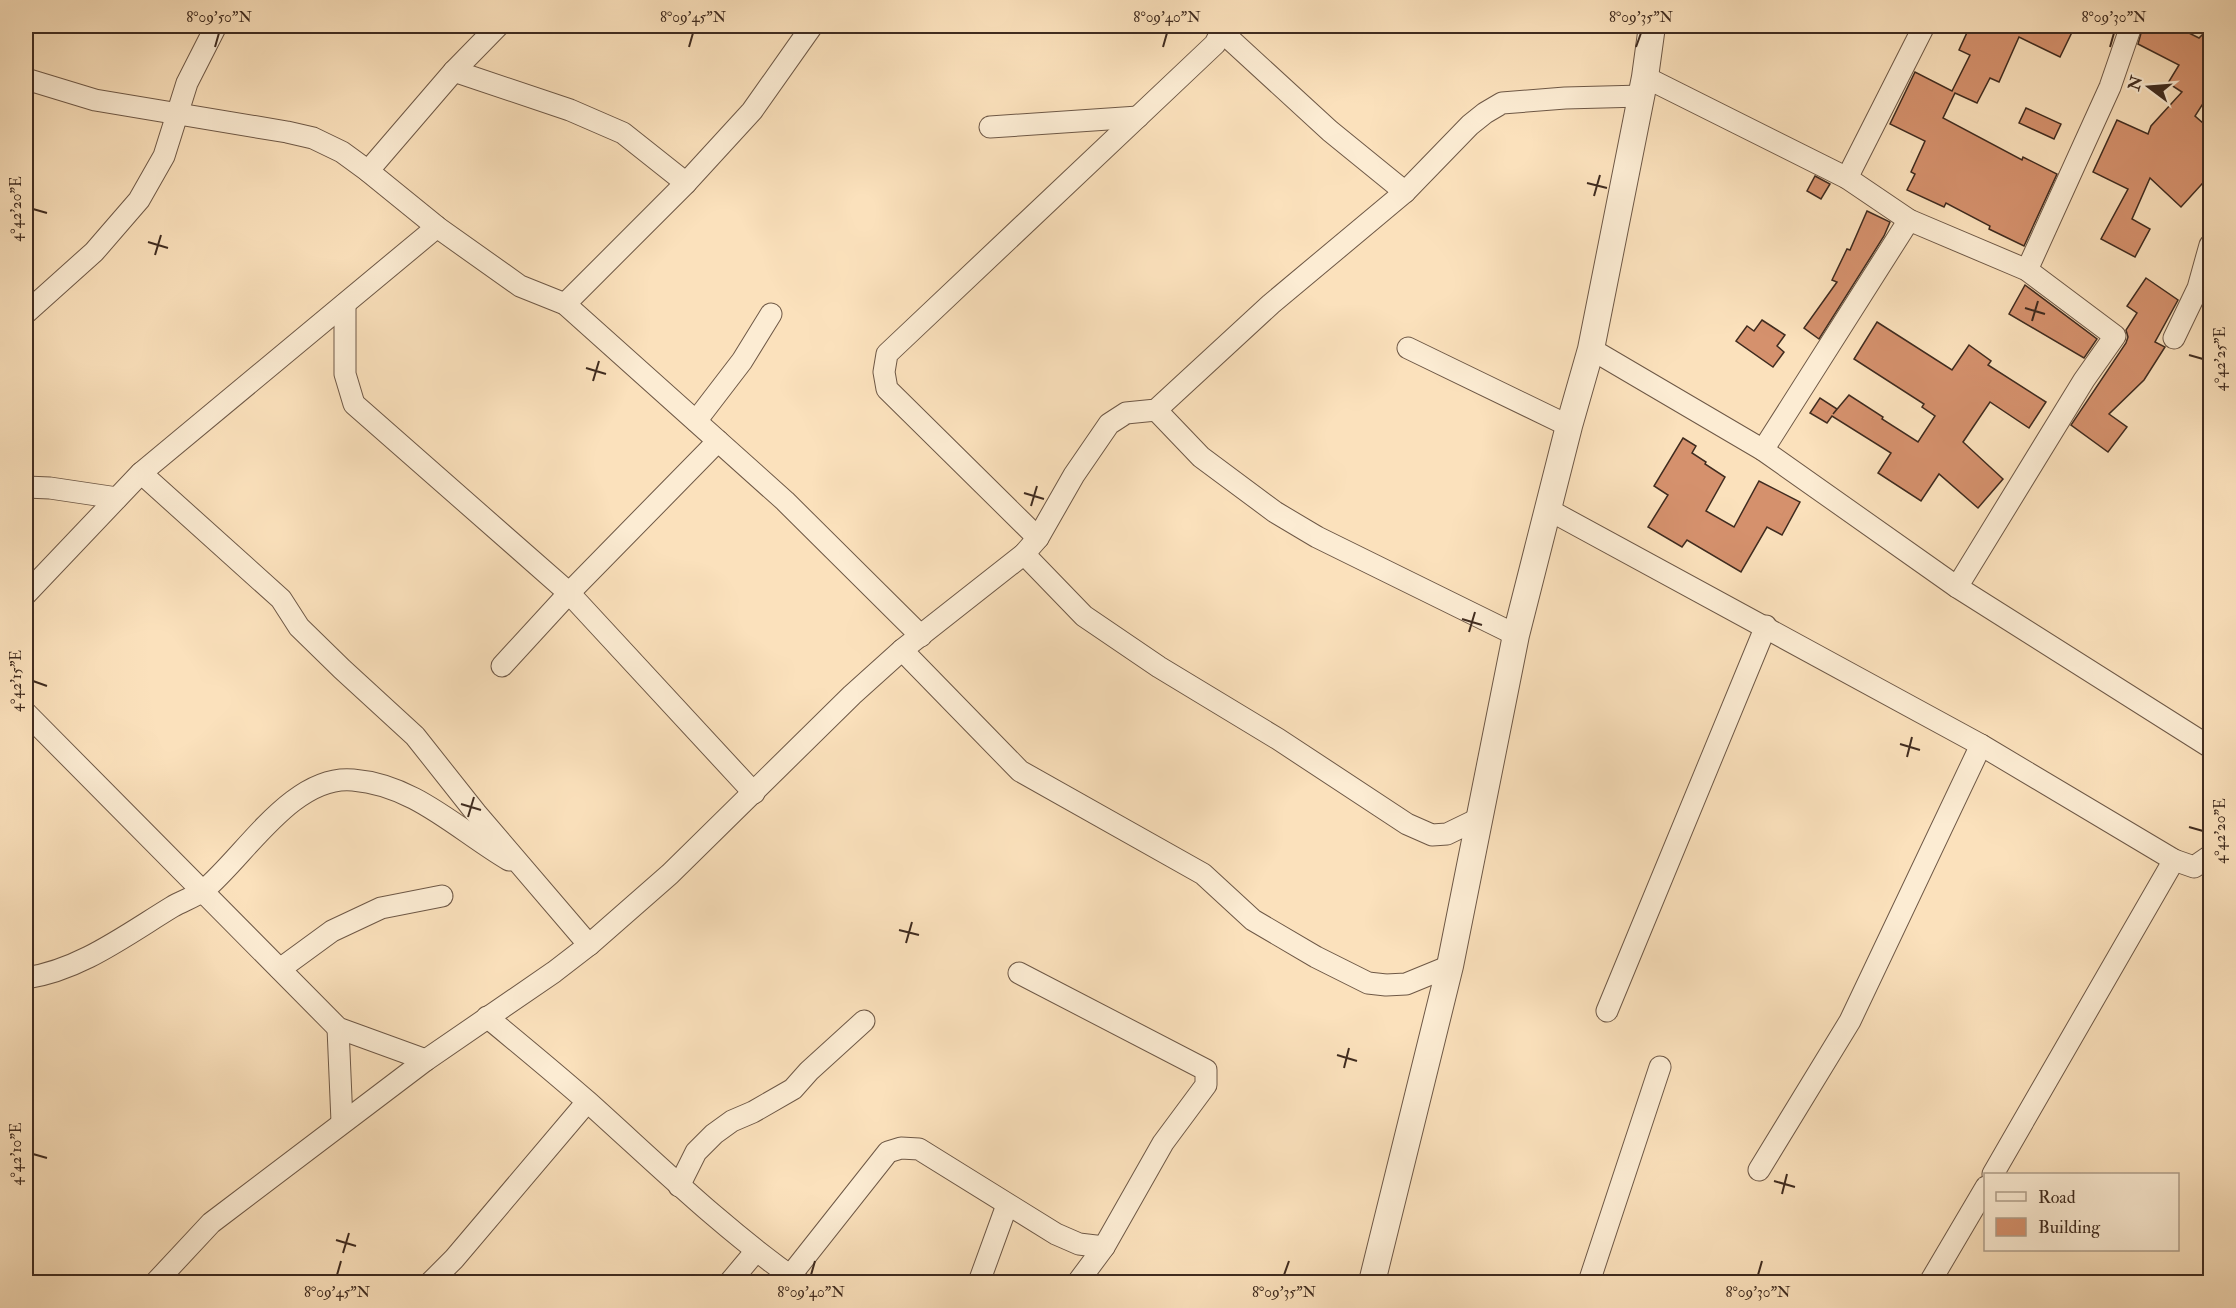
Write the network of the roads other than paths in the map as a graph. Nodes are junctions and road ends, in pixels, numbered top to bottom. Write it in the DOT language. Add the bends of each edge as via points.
graph roads {
  1 [pos="216,26"];
  2 [pos="498,26"];
  3 [pos="812,26"];
  4 [pos="1652,26"];
  5 [pos="1924,26"];
  6 [pos="2131,26"];
  7 [pos="1223,28"];
  8 [pos="454,71"];
  9 [pos="26,79"];
  10 [pos="1644,86"];
  11 [pos="178,114"];
  12 [pos="1138,117"];
  13 [pos="990,127"];
  14 [pos="368,171"];
  15 [pos="1847,178"];
  16 [pos="686,183"];
  17 [pos="1405,192"];
  18 [pos="1909,220"];
  19 [pos="437,227"];
  20 [pos="2209,253"];
  21 [pos="2027,270"];
  22 [pos="345,304"];
  23 [pos="566,304"];
  24 [pos="26,313"];
  25 [pos="771,314"];
  26 [pos="2174,338"];
  27 [pos="1408,348"];
  28 [pos="1591,349"];
  29 [pos="1156,410"];
  30 [pos="696,420"];
  31 [pos="1569,426"];
  32 [pos="718,441"];
  33 [pos="1763,450"];
  34 [pos="141,473"];
  35 [pos="26,487"];
  36 [pos="117,498"];
  37 [pos="1549,510"];
  38 [pos="1031,546"];
  39 [pos="1957,587"];
  40 [pos="569,593"];
  41 [pos="26,594"];
  42 [pos="1766,626"];
  43 [pos="1516,635"];
  44 [pos="921,636"];
  45 [pos="902,650"];
  46 [pos="502,666"];
  47 [pos="26,713"];
  48 [pos="1981,745"];
  49 [pos="2211,747"];
  50 [pos="754,793"];
  51 [pos="1480,818"];
  52 [pos="2211,856"];
  53 [pos="2174,860"];
  54 [pos="522,867"];
  55 [pos="203,891"];
  56 [pos="442,896"];
  57 [pos="589,945"];
  58 [pos="1450,966"];
  59 [pos="280,969"];
  60 [pos="1019,973"];
  61 [pos="26,978"];
  62 [pos="1607,1011"];
  63 [pos="487,1017"];
  64 [pos="864,1021"];
  65 [pos="338,1028"];
  66 [pos="426,1060"];
  67 [pos="1660,1067"];
  68 [pos="587,1102"];
  69 [pos="342,1122"];
  70 [pos="1759,1170"];
  71 [pos="1994,1173"];
  72 [pos="679,1186"];
  73 [pos="1984,1190"];
  74 [pos="1007,1205"];
  75 [pos="1104,1247"];
  76 [pos="756,1251"];
  77 [pos="795,1279"];
  78 [pos="156,1282"];
  79 [pos="430,1282"];
  80 [pos="730,1282"];
  81 [pos="979,1282"];
  82 [pos="1078,1282"];
  83 [pos="1372,1282"];
  84 [pos="1589,1282"];
  85 [pos="1930,1282"];
  1 -- 11 [label="street" via="187,83"];
  2 -- 8 [label="street"];
  3 -- 16 [label="street" via="752,111"];
  4 -- 10 [label="street"];
  5 -- 15 [label="street"];
  6 -- 21 [label="street" via="2110,87"];
  7 -- 12 [label="street" via="1215,44"];
  7 -- 17 [label="street" via="1321,124"];
  8 -- 14 [label="street"];
  8 -- 16 [label="street" via="570,110 624,133"];
  9 -- 11 [label="street" via="95,100"];
  10 -- 15 [label="street"];
  10 -- 17 [label="street" via="1502,103 1470,125"];
  10 -- 28 [label="street"];
  11 -- 14 [label="street" via="313,138"];
  11 -- 24 [label="street" via="164,156 139,200 94,252"];
  12 -- 13 [label="street"];
  12 -- 38 [label="street" via="887,354 887,389"];
  14 -- 19 [label="street"];
  15 -- 18 [label="street"];
  16 -- 23 [label="street"];
  17 -- 29 [label="street" via="1271,304"];
  18 -- 21 [label="street"];
  18 -- 33 [label="street"];
  19 -- 22 [label="street"];
  19 -- 23 [label="street" via="520,286"];
  20 -- 26 [label="street" via="2198,288"];
  21 -- 39 [label="street" via="2115,336"];
  22 -- 34 [label="street"];
  22 -- 40 [label="street" via="345,374 354,404"];
  23 -- 30 [label="street"];
  25 -- 30 [label="street" via="742,361"];
  27 -- 31 [label="street"];
  28 -- 31 [label="street"];
  28 -- 33 [label="street"];
  29 -- 38 [label="street" via="1126,413 1109,424"];
  29 -- 43 [label="street" via="1202,457 1275,512 1317,537"];
  30 -- 32 [label="street"];
  31 -- 37 [label="street"];
  32 -- 40 [label="street"];
  32 -- 44 [label="street" via="785,501"];
  33 -- 39 [label="street"];
  34 -- 36 [label="street"];
  34 -- 54 [label="street" via="281,599 299,627 415,735"];
  35 -- 36 [label="street"];
  36 -- 41 [label="street"];
  37 -- 42 [label="street"];
  37 -- 43 [label="street"];
  38 -- 44 [label="street"];
  38 -- 51 [label="street" via="1084,616 1407,824 1432,835 1446,834"];
  39 -- 49 [label="street"];
  40 -- 46 [label="street"];
  40 -- 50 [label="street"];
  42 -- 48 [label="street"];
  42 -- 62 [label="street"];
  43 -- 51 [label="street"];
  44 -- 45 [label="street"];
  45 -- 50 [label="street"];
  45 -- 58 [label="street" via="1020,771 1203,874 1253,920 1316,957 1368,983 1406,984"];
  47 -- 55 [label="street"];
  48 -- 53 [label="street"];
  48 -- 70 [label="street" via="1850,1021"];
  50 -- 57 [label="street"];
  51 -- 58 [label="street"];
  52 -- 53 [label="street" via="2194,867"];
  53 -- 71 [label="street"];
  54 -- 55 [label="street" via="402,792 353,780 332,780 294,799"];
  54 -- 57 [label="street"];
  55 -- 59 [label="street"];
  55 -- 61 [label="street" via="108,948 41,976"];
  56 -- 59 [label="street" via="381,908 332,931"];
  57 -- 63 [label="street"];
  58 -- 83 [label="street"];
  59 -- 65 [label="street"];
  60 -- 75 [label="street" via="1206,1070 1206,1085 1163,1143"];
  63 -- 66 [label="street"];
  63 -- 68 [label="street"];
  64 -- 72 [label="street" via="793,1089 714,1134 696,1152"];
  65 -- 66 [label="street"];
  65 -- 69 [label="street"];
  66 -- 69 [label="street"];
  67 -- 84 [label="street"];
  68 -- 72 [label="street"];
  68 -- 79 [label="street"];
  69 -- 78 [label="street" via="211,1223"];
  72 -- 76 [label="street"];
  73 -- 85 [label="street"];
  74 -- 75 [label="street" via="1079,1244"];
  74 -- 77 [label="street" via="919,1149 888,1152"];
  74 -- 81 [label="street"];
  75 -- 82 [label="street"];
  76 -- 77 [label="street"];
  76 -- 80 [label="street"];
}
